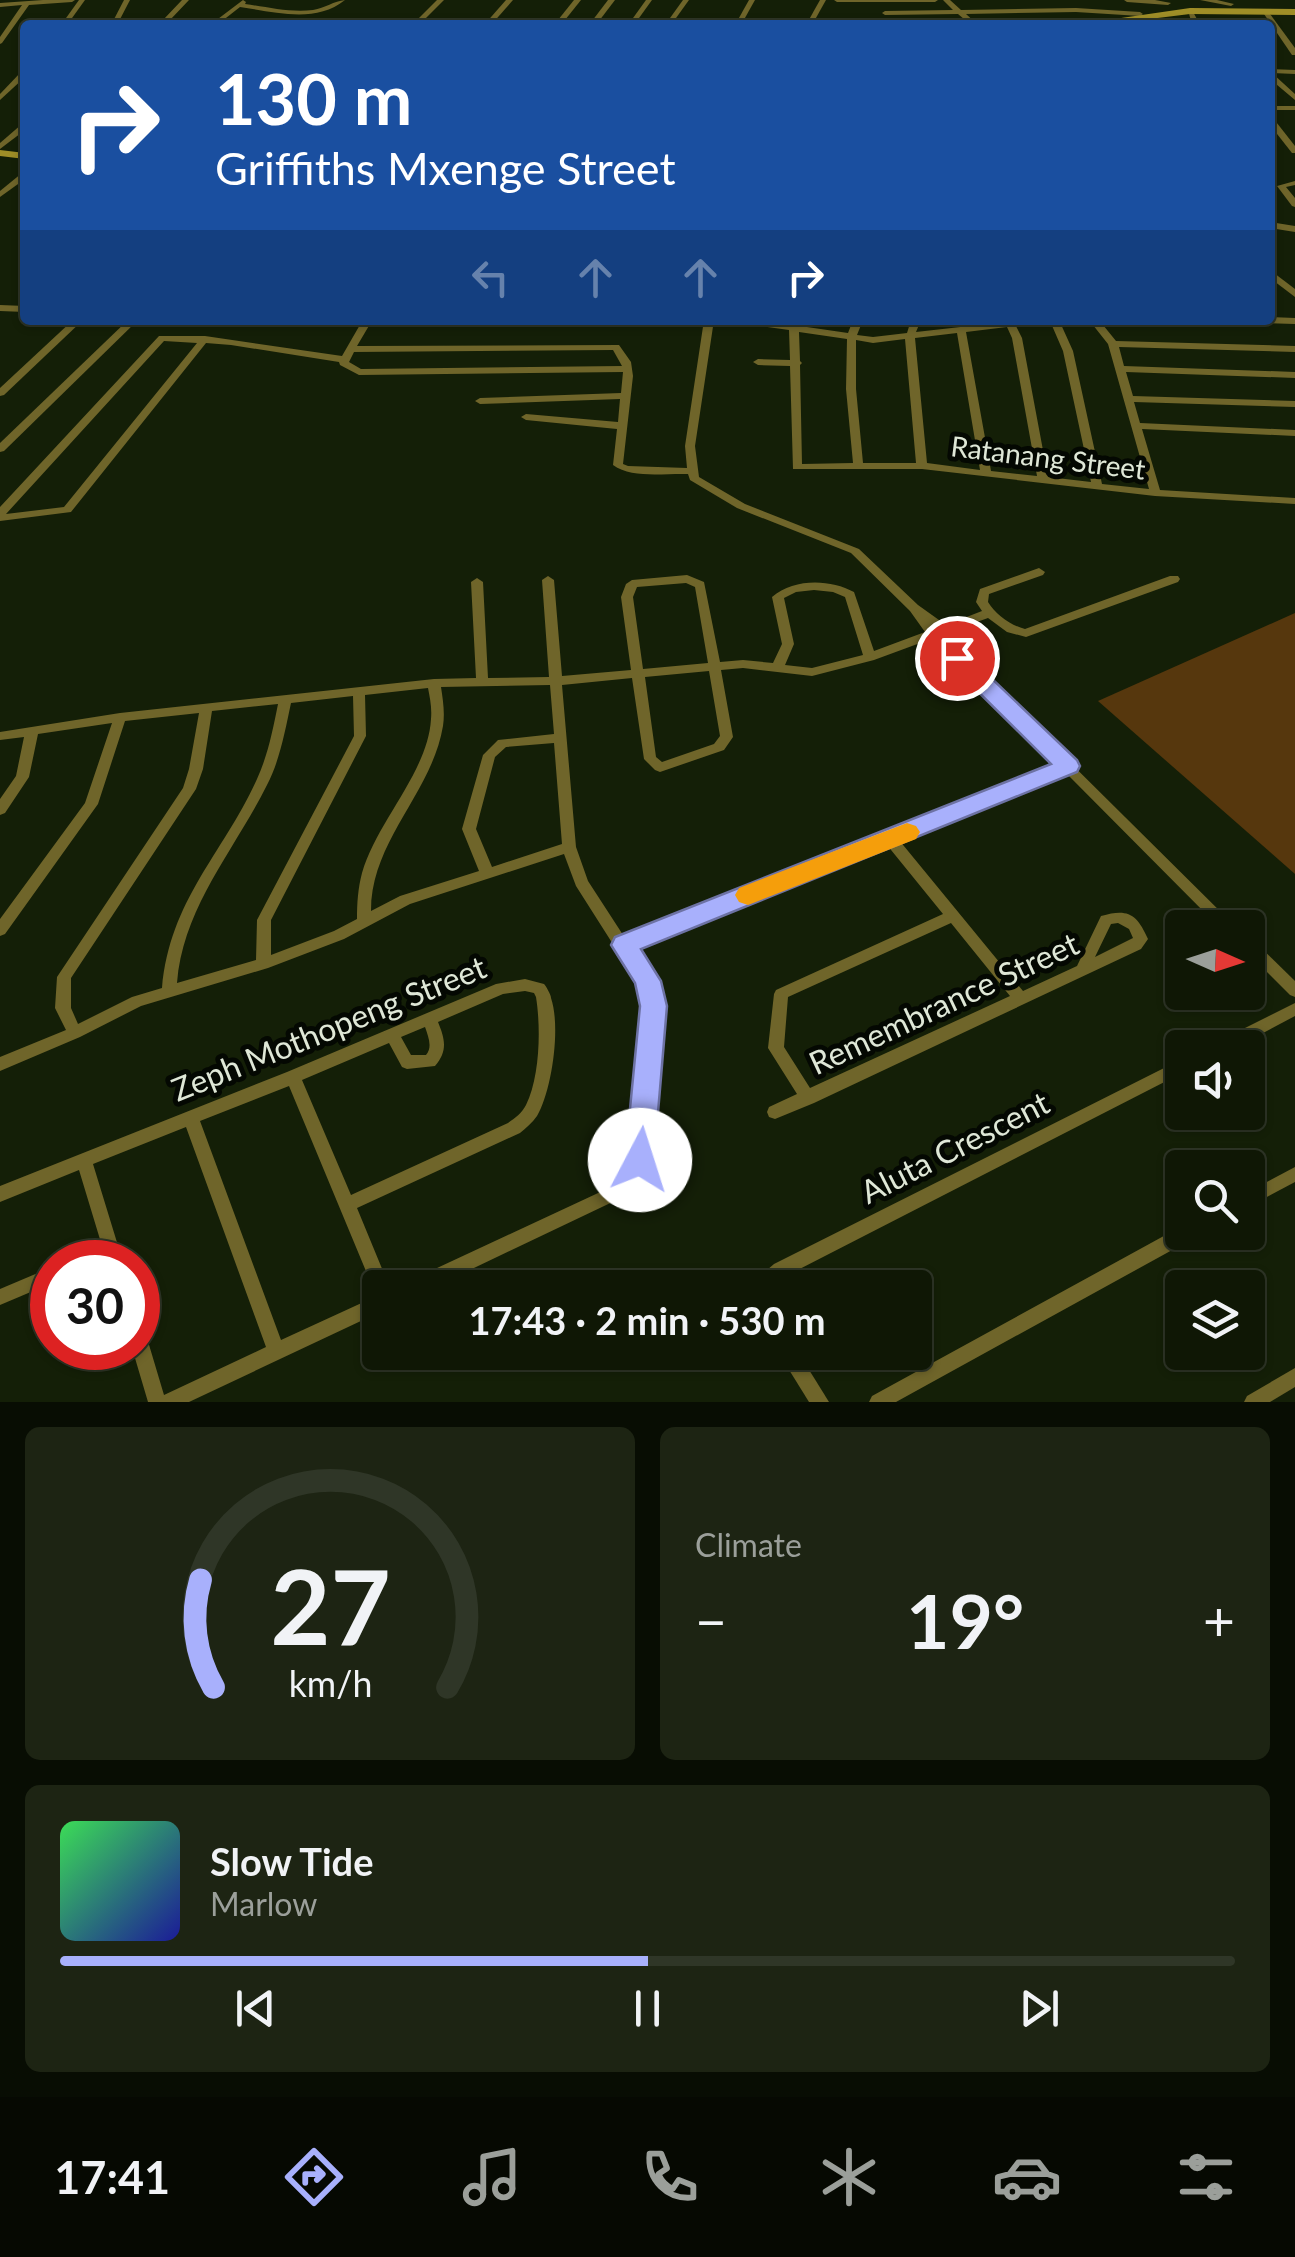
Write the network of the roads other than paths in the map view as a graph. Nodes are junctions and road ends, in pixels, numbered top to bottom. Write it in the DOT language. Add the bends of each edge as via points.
graph roads {
  1 [pos="72,0"];
  2 [pos="186,0"];
  3 [pos="294,0"];
  4 [pos="342,0"];
  5 [pos="441,0"];
  6 [pos="510,0"];
  7 [pos="578,0"];
  8 [pos="612,0"];
  9 [pos="837,0"];
  10 [pos="936,0"];
  11 [pos="946,0"];
  12 [pos="1012,0"];
  13 [pos="1127,0"];
  14 [pos="1203,0"];
  15 [pos="1258,0"];
  16 [pos="242,2"];
  17 [pos="27,3"];
  18 [pos="1168,3"];
  19 [pos="1231,4"];
  20 [pos="0,5"];
  21 [pos="283,10"];
  22 [pos="1010,11"];
  23 [pos="1190,11"];
  24 [pos="1265,11"];
  25 [pos="885,12"];
  26 [pos="1295,12"];
  27 [pos="948,14"];
  28 [pos="962,14"];
  29 [pos="1140,14"];
  30 [pos="166,20"];
  31 [pos="219,20"];
  32 [pos="420,20"];
  33 [pos="492,20"];
  34 [pos="561,20"];
  35 [pos="596,20"];
  36 [pos="946,20"];
  37 [pos="969,20"];
  38 [pos="1118,20"];
  39 [pos="1194,20"];
  40 [pos="1271,20"];
  41 [pos="1275,25"];
  42 [pos="0,42"];
  43 [pos="1295,54"];
  44 [pos="1275,78"];
  45 [pos="20,79"];
  46 [pos="0,98"];
  47 [pos="1295,98"];
  48 [pos="1275,126"];
  49 [pos="20,131"];
  50 [pos="0,150"];
  51 [pos="1295,151"];
  52 [pos="20,179"];
  53 [pos="1275,182"];
  54 [pos="1295,182"];
  55 [pos="1282,184"];
  56 [pos="0,195"];
  57 [pos="1295,204"];
  58 [pos="1275,277"];
  59 [pos="1295,294"];
  60 [pos="73,325"];
  61 [pos="128,325"];
  62 [pos="365,325"];
  63 [pos="707,325"];
  64 [pos="797,325"];
  65 [pos="856,325"];
  66 [pos="914,325"];
  67 [pos="1010,325"];
  68 [pos="1056,325"];
  69 [pos="1098,325"];
  70 [pos="961,330"];
  71 [pos="910,336"];
  72 [pos="850,338"];
  73 [pos="206,339"];
  74 [pos="1113,344"];
  75 [pos="354,349"];
  76 [pos="1295,349"];
  77 [pos="346,360"];
  78 [pos="758,362"];
  79 [pos="797,363"];
  80 [pos="627,369"];
  81 [pos="1120,369"];
  82 [pos="1295,375"];
  83 [pos="0,393"];
  84 [pos="627,396"];
  85 [pos="1128,398"];
  86 [pos="480,401"];
  87 [pos="1295,404"];
  88 [pos="526,417"];
  89 [pos="623,426"];
  90 [pos="1135,426"];
  91 [pos="1295,433"];
  92 [pos="0,449"];
  93 [pos="858,464"];
  94 [pos="922,466"];
  95 [pos="690,470"];
  96 [pos="986,474"];
  97 [pos="1043,480"];
  98 [pos="1097,486"];
  99 [pos="1155,493"];
  100 [pos="1295,501"];
  101 [pos="0,516"];
  102 [pos="1038,572"];
  103 [pos="1174,579"];
  104 [pos="548,580"];
  105 [pos="477,582"];
  106 [pos="988,613"];
  107 [pos="938,631"];
  108 [pos="870,658"];
  109 [pos="714,665"];
  110 [pos="777,670"];
  111 [pos="637,671"];
  112 [pos="557,681"];
  113 [pos="482,682"];
  114 [pos="434,683"];
  115 [pos="359,691"];
  116 [pos="285,699"];
  117 [pos="206,708"];
  118 [pos="120,718"];
  119 [pos="32,730"];
  120 [pos="0,736"];
  121 [pos="560,738"];
  122 [pos="1068,766"];
  123 [pos="0,810"];
  124 [pos="890,839"];
  125 [pos="570,848"];
  126 [pos="487,872"];
  127 [pos="1212,910"];
  128 [pos="953,916"];
  129 [pos="364,923"];
  130 [pos="0,930"];
  131 [pos="624,945"];
  132 [pos="1265,961"];
  133 [pos="263,964"];
  134 [pos="1082,970"];
  135 [pos="1295,992"];
  136 [pos="169,993"];
  137 [pos="1021,998"];
  138 [pos="1295,1009"];
  139 [pos="429,1019"];
  140 [pos="1255,1030"];
  141 [pos="75,1033"];
  142 [pos="392,1035"];
  143 [pos="0,1064"];
  144 [pos="1165,1075"];
  145 [pos="292,1078"];
  146 [pos="808,1098"];
  147 [pos="776,1112"];
  148 [pos="191,1118"];
  149 [pos="84,1161"];
  150 [pos="1295,1174"];
  151 [pos="1265,1191"];
  152 [pos="0,1194"];
  153 [pos="348,1204"];
  154 [pos="108,1240"];
  155 [pos="1165,1245"];
  156 [pos="375,1270"];
  157 [pos="451,1270"];
  158 [pos="780,1270"];
  159 [pos="30,1285"];
  160 [pos="0,1298"];
  161 [pos="362,1311"];
  162 [pos="276,1351"];
  163 [pos="148,1370"];
  164 [pos="799,1370"];
  165 [pos="1295,1377"];
  166 [pos="157,1402"];
  167 [pos="170,1402"];
  168 [pos="820,1402"];
  169 [pos="878,1402"];
  170 [pos="1253,1402"];
  1 -- 17 [label="street"];
  2 -- 30 [label="street"];
  3 -- 21 [label="street"];
  4 -- 21 [label="street" via="322,13"];
  5 -- 32 [label="street"];
  6 -- 33 [label="street"];
  7 -- 34 [label="street"];
  8 -- 35 [label="street"];
  9 -- 10 [label="street"];
  11 -- 28 [label="street"];
  12 -- 22 [label="street"];
  13 -- 18 [label="street"];
  14 -- 19 [label="street"];
  15 -- 24 [label="street"];
  16 -- 21 [label="street"];
  16 -- 31 [label="street"];
  17 -- 20 [label="street"];
  17 -- 42 [label="street"];
  22 -- 28 [label="street"];
  22 -- 29 [label="street"];
  23 -- 24 [label="street"];
  23 -- 38 [label="street"];
  23 -- 39 [label="street"];
  24 -- 26 [label="street"];
  24 -- 40 [label="street"];
  25 -- 27 [label="street"];
  27 -- 28 [label="street"];
  27 -- 36 [label="street"];
  28 -- 37 [label="street"];
  41 -- 43 [label="street"];
  44 -- 47 [label="street"];
  45 -- 46 [label="street"];
  48 -- 51 [label="street"];
  49 -- 50 [label="street"];
  52 -- 56 [label="street"];
  53 -- 55 [label="street"];
  54 -- 55 [label="street"];
  55 -- 57 [label="street"];
  58 -- 59 [label="street"];
  60 -- 83 [label="street"];
  61 -- 92 [label="street"];
  62 -- 75 [label="street"];
  63 -- 95 [label="street"];
  64 -- 72 [label="street"];
  64 -- 79 [label="street"];
  65 -- 72 [label="street"];
  66 -- 71 [label="street"];
  67 -- 70 [label="street"];
  67 -- 97 [label="street"];
  68 -- 98 [label="street" via="1068,351"];
  69 -- 74 [label="street"];
  70 -- 71 [label="street"];
  70 -- 96 [label="street"];
  71 -- 72 [label="street"];
  71 -- 94 [label="street"];
  72 -- 93 [label="street"];
  73 -- 77 [label="street"];
  73 -- 101 [label="street" via="160,339"];
  73 -- 101 [label="street" via="67,510"];
  74 -- 76 [label="street"];
  74 -- 81 [label="street"];
  75 -- 77 [label="street"];
  75 -- 80 [label="street" via="612,346 621,350"];
  77 -- 80 [label="street" via="347,369 378,374"];
  78 -- 79 [label="street"];
  79 -- 93 [label="street, Ratanang Street" via="796,467"];
  80 -- 84 [label="street"];
  81 -- 82 [label="street"];
  81 -- 85 [label="street"];
  84 -- 86 [label="street"];
  84 -- 89 [label="street"];
  85 -- 87 [label="street"];
  85 -- 90 [label="street"];
  88 -- 89 [label="street"];
  89 -- 95 [label="street" via="620,468"];
  90 -- 91 [label="street"];
  90 -- 99 [label="street"];
  93 -- 94 [label="street, Ratanang Street"];
  94 -- 96 [label="street, Ratanang Street"];
  95 -- 107 [label="street" via="702,484 855,552"];
  96 -- 97 [label="street, Ratanang Street"];
  97 -- 98 [label="street, Ratanang Street"];
  98 -- 99 [label="street, Ratanang Street"];
  99 -- 100 [label="street, Ratanang Street"];
  102 -- 106 [label="street" via="984,592"];
  103 -- 106 [label="street" via="1026,633"];
  104 -- 112 [label="street"];
  105 -- 113 [label="street"];
  106 -- 107 [label="street"];
  107 -- 108 [label="street"];
  107 -- 122 [label="street"];
  108 -- 110 [label="street" via="812,672"];
  108 -- 110 [label="street" via="850,595 796,588 778,596 788,644"];
  109 -- 110 [label="street"];
  109 -- 111 [label="street"];
  109 -- 111 [label="street" via="700,585 654,580 632,584 627,598"];
  109 -- 111 [label="street" via="725,742 660,767 650,759"];
  111 -- 112 [label="street"];
  112 -- 113 [label="street"];
  112 -- 121 [label="street"];
  113 -- 114 [label="street"];
  114 -- 115 [label="street"];
  114 -- 129 [label="street" via="436,730 368,870"];
  115 -- 116 [label="street"];
  115 -- 133 [label="street" via="360,736 264,920"];
  116 -- 117 [label="street"];
  116 -- 136 [label="street" via="262,782 178,930"];
  117 -- 118 [label="street"];
  117 -- 141 [label="street" via="189,789 64,977 63,1008"];
  118 -- 119 [label="street"];
  118 -- 130 [label="street" via="91,804"];
  119 -- 120 [label="street"];
  119 -- 123 [label="street" via="22,777"];
  121 -- 125 [label="street"];
  121 -- 126 [label="street" via="503,743 490,755 469,829"];
  122 -- 124 [label="street"];
  122 -- 127 [label="street"];
  124 -- 128 [label="street"];
  124 -- 131 [label="street"];
  125 -- 126 [label="street"];
  125 -- 131 [label="street" via="581,882"];
  126 -- 129 [label="street" via="405,900"];
  128 -- 137 [label="street"];
  128 -- 146 [label="street" via="781,994 776,1048"];
  129 -- 133 [label="street"];
  131 -- 157 [label="street" via="648,981 653,1006 640,1160 632,1179"];
  132 -- 135 [label="street"];
  133 -- 136 [label="street"];
  134 -- 134 [label="street, Remembrance Street" via="1136,945 1141,939 1135,924 1106,920"];
  134 -- 137 [label="street, Remembrance Street"];
  136 -- 141 [label="street" via="125,1006"];
  137 -- 146 [label="street, Remembrance Street"];
  138 -- 140 [label="street"];
  139 -- 142 [label="street, Zeph Mothopeng Street"];
  139 -- 142 [label="street" via="438,1041 430,1061 407,1062"];
  139 -- 153 [label="street, Zeph Mothopeng Street" via="501,988 539,988 548,1009 533,1108 514,1128"];
  141 -- 143 [label="street"];
  142 -- 145 [label="street, Zeph Mothopeng Street"];
  144 -- 158 [label="street, Aluta Crescent"];
  145 -- 148 [label="street, Zeph Mothopeng Street"];
  145 -- 153 [label="street"];
  146 -- 147 [label="street, Remembrance Street"];
  148 -- 149 [label="street, Zeph Mothopeng Street"];
  148 -- 162 [label="street"];
  149 -- 152 [label="street, Zeph Mothopeng Street"];
  149 -- 154 [label="street"];
  150 -- 151 [label="street"];
  153 -- 156 [label="street"];
  155 -- 169 [label="street"];
  159 -- 160 [label="street"];
  161 -- 162 [label="street"];
  162 -- 167 [label="street"];
  163 -- 166 [label="street"];
  164 -- 168 [label="street"];
  165 -- 170 [label="street"];
}
